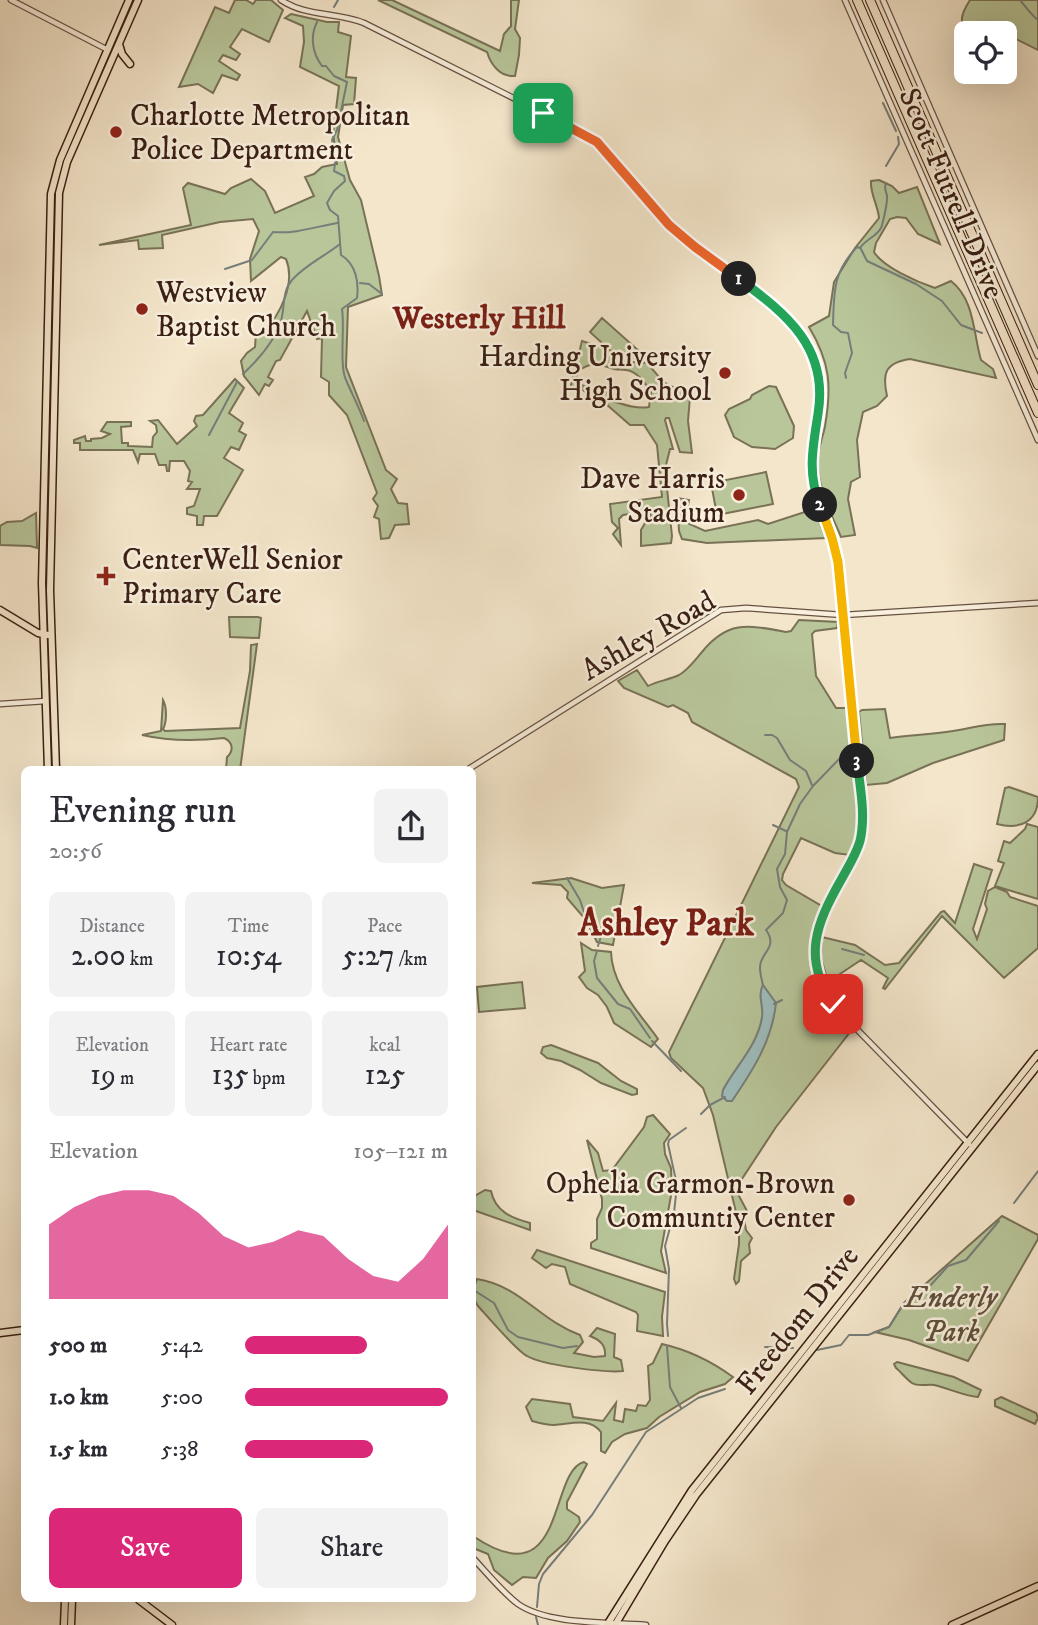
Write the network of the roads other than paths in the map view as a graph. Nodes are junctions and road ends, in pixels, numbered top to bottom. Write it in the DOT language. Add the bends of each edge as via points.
graph roads {
  1 [pos="11,0"];
  2 [pos="129,0"];
  3 [pos="138,0"];
  4 [pos="281,0"];
  5 [pos="845,0"];
  6 [pos="857,0"];
  7 [pos="870,0"];
  8 [pos="883,0"];
  9 [pos="119,43"];
  10 [pos="108,50"];
  11 [pos="130,64"];
  12 [pos="1038,356"];
  13 [pos="1038,386"];
  14 [pos="1038,415"];
  15 [pos="1038,440"];
  16 [pos="1038,603"];
  17 [pos="0,610"];
  18 [pos="843,615"];
  19 [pos="48,635"];
  20 [pos="46,701"];
  21 [pos="0,704"];
  22 [pos="55,738"];
  23 [pos="49,766"];
  24 [pos="56,766"];
  25 [pos="473,766"];
  26 [pos="1038,1054"];
  27 [pos="1038,1065"];
  28 [pos="970,1145"];
  29 [pos="916,1207"];
  30 [pos="898,1240"];
  31 [pos="851,1288"];
  32 [pos="841,1313"];
  33 [pos="21,1330"];
  34 [pos="0,1333"];
  35 [pos="476,1561"];
  36 [pos="1038,1586"];
  37 [pos="65,1602"];
  38 [pos="72,1602"];
  39 [pos="142,1602"];
  40 [pos="612,1624"];
  41 [pos="64,1625"];
  42 [pos="71,1625"];
  43 [pos="173,1625"];
  44 [pos="646,1625"];
  45 [pos="952,1625"];
  1 -- 10 [label="street"];
  2 -- 10 [label="main road"];
  3 -- 9 [label="main road"];
  4 -- 18 [label="street" via="303,10 364,23 589,136 678,233 791,320 810,349 819,382 811,474 836,550"];
  5 -- 15 [label="street, Scott Futrell Drive"];
  6 -- 14 [label="highway"];
  7 -- 13 [label="highway"];
  8 -- 12 [label="street"];
  9 -- 11 [label="main road"];
  9 -- 19 [label="main road" via="66,162 59,193"];
  10 -- 19 [label="main road" via="60,160 51,192 42,583"];
  16 -- 18 [label="street, Ashley Road"];
  17 -- 19 [label="main road"];
  18 -- 25 [label="street, Ashley Road" via="746,608 718,612"];
  18 -- 28 [label="street" via="863,825 854,856 820,919 817,972 841,1013"];
  19 -- 20 [label="main road"];
  19 -- 22 [label="main road"];
  20 -- 21 [label="street"];
  20 -- 22 [label="main road"];
  20 -- 23 [label="main road"];
  22 -- 24 [label="main road"];
  26 -- 28 [label="main road, Freedom Drive"];
  27 -- 28 [label="main road, Freedom Drive"];
  28 -- 29 [label="main road, Freedom Drive"];
  28 -- 30 [label="main road, Freedom Drive"];
  29 -- 30 [label="main road" via="917,1213"];
  29 -- 31 [label="main road, Freedom Drive"];
  30 -- 32 [label="main road, Freedom Drive"];
  31 -- 32 [label="main road"];
  31 -- 40 [label="main road, Freedom Drive" via="692,1490"];
  32 -- 40 [label="main road, Freedom Drive" via="696,1495"];
  33 -- 34 [label="main road"];
  35 -- 40 [label="street" via="527,1609"];
  36 -- 45 [label="main road"];
  37 -- 41 [label="main road"];
  38 -- 42 [label="main road"];
  39 -- 43 [label="main road"];
  40 -- 44 [label="street"];
}
